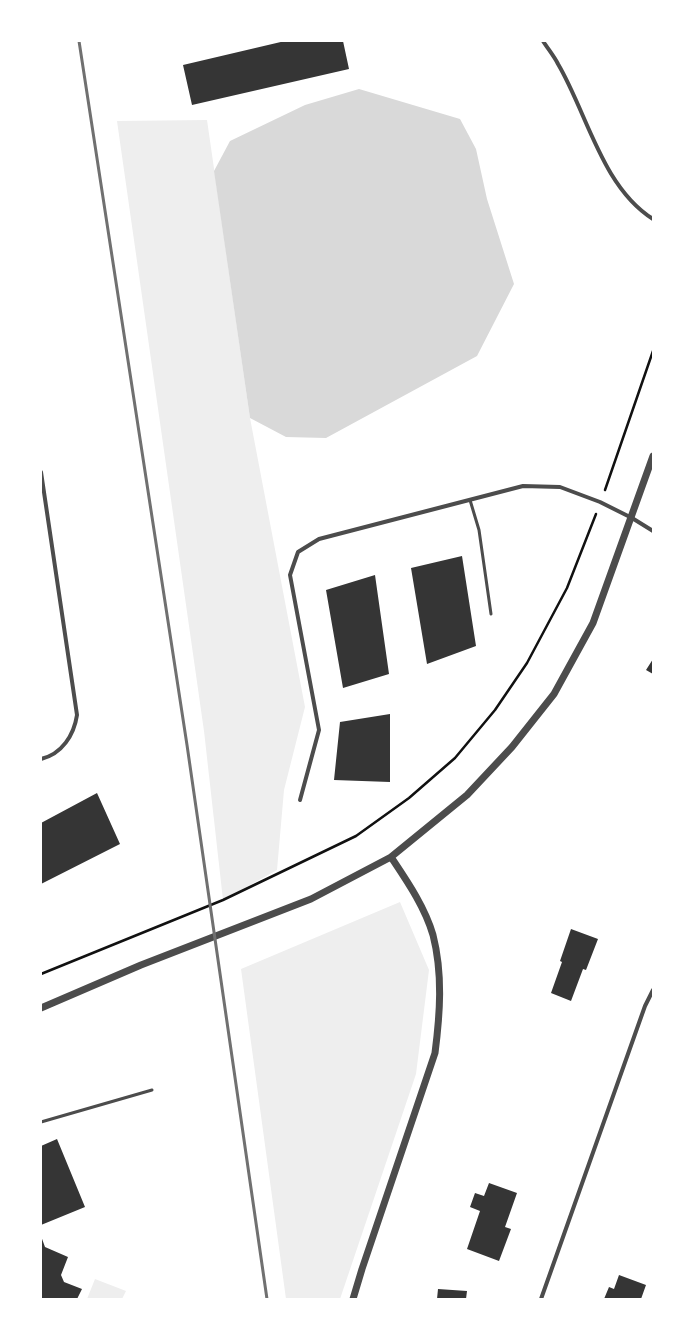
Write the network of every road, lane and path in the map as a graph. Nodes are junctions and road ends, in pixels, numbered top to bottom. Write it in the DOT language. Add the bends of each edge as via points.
graph roads {
  1 [pos="543,41"];
  2 [pos="653,219"];
  3 [pos="653,351"];
  4 [pos="653,456"];
  5 [pos="41,472"];
  6 [pos="470,500"];
  7 [pos="600,502"];
  8 [pos="632,518"];
  9 [pos="653,531"];
  10 [pos="491,614"];
  11 [pos="41,759"];
  12 [pos="300,800"];
  13 [pos="391,857"];
  14 [pos="41,974"];
  15 [pos="653,990"];
  16 [pos="41,1008"];
  17 [pos="152,1090"];
  18 [pos="41,1122"];
  19 [pos="353,1299"];
  20 [pos="541,1299"];
  1 -- 2 [label="street" via="558,64 607,167 626,195"];
  3 -- 7 [label="path"];
  4 -- 8 [label="street"];
  5 -- 11 [label="street" via="77,715 75,728 64,746 51,756"];
  6 -- 7 [label="street" via="523,486 560,487"];
  6 -- 10 [label="lane" via="480,530"];
  6 -- 12 [label="street" via="319,539 298,552 290,575 319,730"];
  7 -- 8 [label="street"];
  7 -- 14 [label="path" via="567,588 527,663 495,710 455,758 409,798 356,836 223,900"];
  8 -- 9 [label="street"];
  8 -- 13 [label="street" via="593,623 554,694 512,747 467,795"];
  13 -- 16 [label="street" via="311,899 141,965"];
  13 -- 19 [label="street" via="416,895 432,934 440,975 439,1019 436,1053"];
  15 -- 20 [label="street" via="645,1006"];
  17 -- 18 [label="lane"];
}
